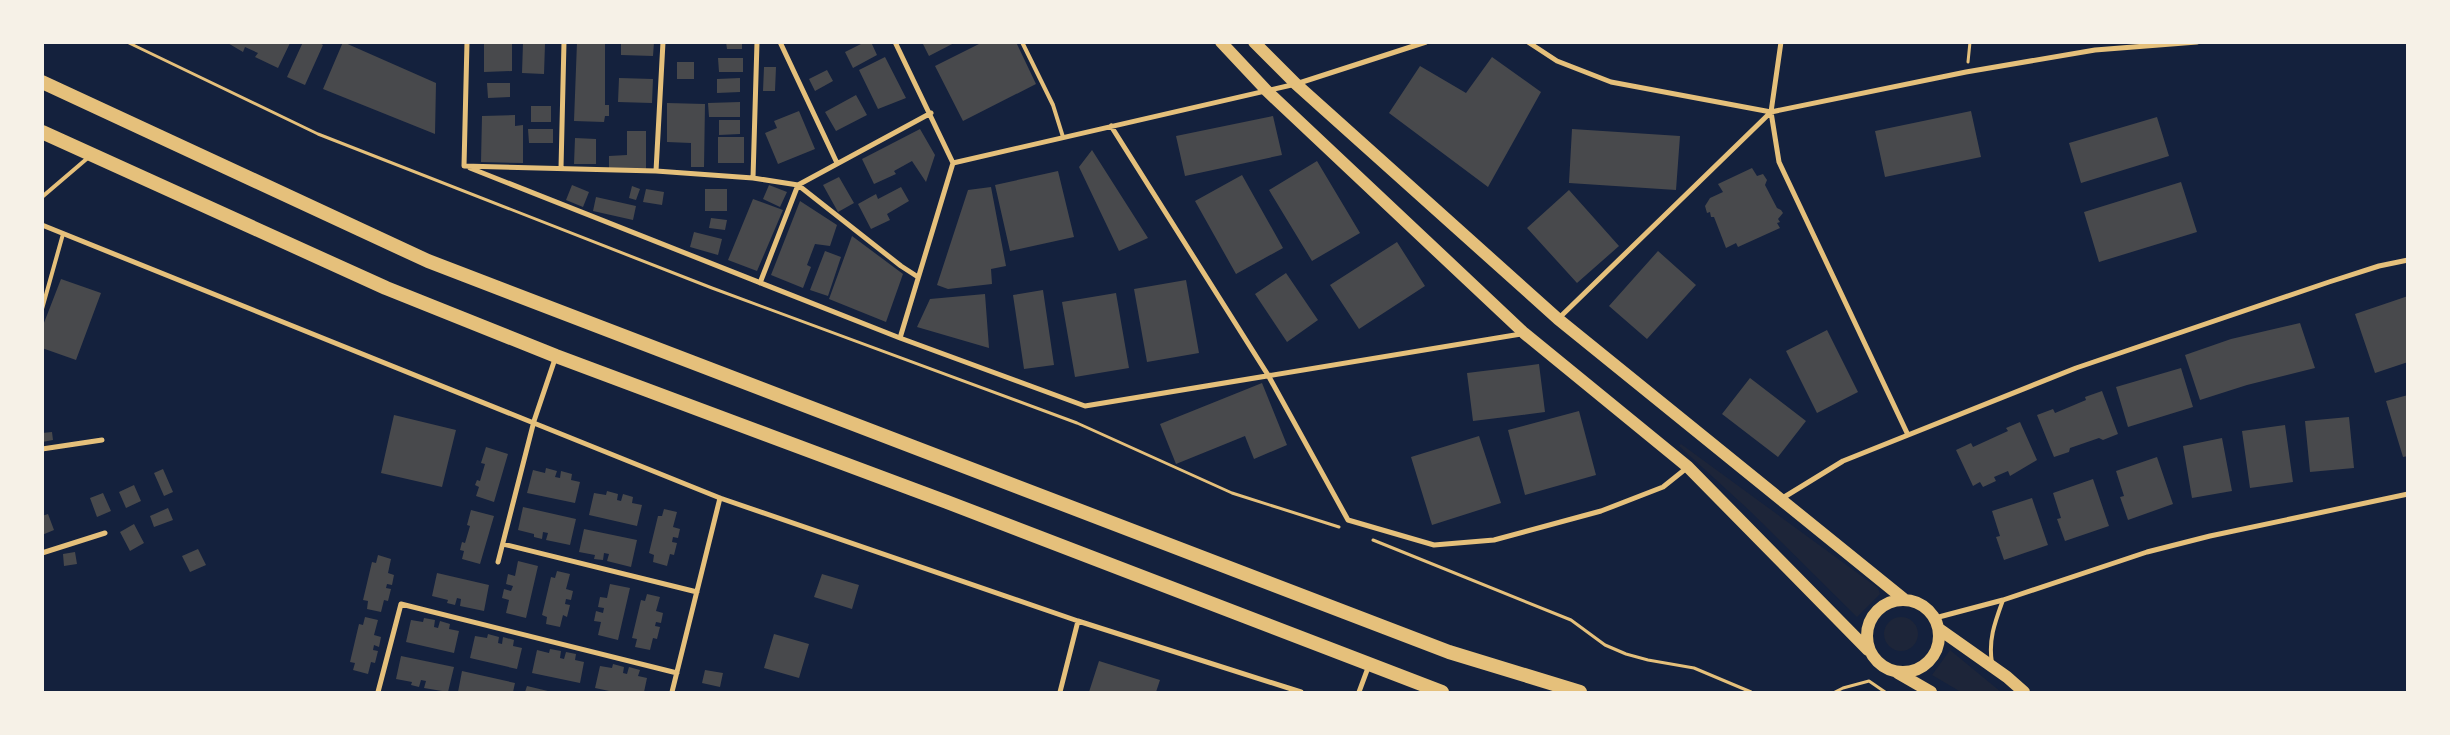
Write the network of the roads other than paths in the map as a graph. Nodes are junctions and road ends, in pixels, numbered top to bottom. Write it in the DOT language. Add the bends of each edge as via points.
graph roads {
  1 [pos="467,42"];
  2 [pos="564,42"];
  3 [pos="663,42"];
  4 [pos="757,42"];
  5 [pos="780,42"];
  6 [pos="895,42"];
  7 [pos="1022,42"];
  8 [pos="1221,42"];
  9 [pos="1254,42"];
  10 [pos="1426,42"];
  11 [pos="1528,42"];
  12 [pos="1781,42"];
  13 [pos="2198,42"];
  14 [pos="42,82"];
  15 [pos="1296,84"];
  16 [pos="1267,91"];
  17 [pos="1771,112"];
  18 [pos="931,113"];
  19 [pos="1111,126"];
  20 [pos="42,132"];
  21 [pos="1063,137"];
  22 [pos="91,155"];
  23 [pos="953,162"];
  24 [pos="837,163"];
  25 [pos="464,166"];
  26 [pos="561,168"];
  27 [pos="656,171"];
  28 [pos="753,178"];
  29 [pos="798,185"];
  30 [pos="42,197"];
  31 [pos="42,226"];
  32 [pos="63,234"];
  33 [pos="2408,260"];
  34 [pos="918,277"];
  35 [pos="760,282"];
  36 [pos="42,310"];
  37 [pos="1558,319"];
  38 [pos="1524,333"];
  39 [pos="900,338"];
  40 [pos="556,356"];
  41 [pos="1268,375"];
  42 [pos="534,421"];
  43 [pos="1908,435"];
  44 [pos="102,440"];
  45 [pos="42,449"];
  46 [pos="1688,467"];
  47 [pos="2408,494"];
  48 [pos="720,498"];
  49 [pos="1780,499"];
  50 [pos="105,533"];
  51 [pos="503,544"];
  52 [pos="42,552"];
  53 [pos="498,562"];
  54 [pos="697,592"];
  55 [pos="1905,600"];
  56 [pos="2003,600"];
  57 [pos="1078,621"];
  58 [pos="1937,623"];
  59 [pos="1868,650"];
  60 [pos="1369,665"];
  61 [pos="1993,668"];
  62 [pos="1895,672"];
  63 [pos="677,673"];
  64 [pos="378,692"];
  65 [pos="672,692"];
  66 [pos="1060,692"];
  67 [pos="1301,692"];
  68 [pos="1359,692"];
  69 [pos="1440,692"];
  70 [pos="1580,692"];
  71 [pos="1931,692"];
  72 [pos="2024,692"];
  1 -- 25 [label="street"];
  2 -- 26 [label="street"];
  3 -- 27 [label="street"];
  4 -- 28 [label="street"];
  5 -- 24 [label="street"];
  6 -- 18 [label="street"];
  7 -- 21 [label="lane" via="1052,105"];
  8 -- 16 [label="main road"];
  9 -- 15 [label="main road"];
  10 -- 15 [label="street"];
  11 -- 17 [label="street" via="1558,60 1611,82"];
  12 -- 17 [label="street"];
  13 -- 17 [label="street" via="2095,50 1966,72"];
  14 -- 70 [label="highway" via="428,261 1449,652"];
  15 -- 16 [label="street"];
  15 -- 37 [label="main road"];
  16 -- 19 [label="street"];
  16 -- 38 [label="main road"];
  17 -- 37 [label="street"];
  17 -- 43 [label="street" via="1779,162"];
  18 -- 23 [label="street"];
  18 -- 24 [label="street"];
  19 -- 21 [label="street"];
  19 -- 41 [label="street"];
  20 -- 22 [label="highway"];
  21 -- 23 [label="street"];
  22 -- 30 [label="lane"];
  22 -- 40 [label="highway" via="386,288"];
  23 -- 34 [label="street"];
  24 -- 29 [label="street"];
  25 -- 26 [label="street"];
  25 -- 35 [label="street"];
  26 -- 27 [label="street"];
  27 -- 28 [label="street"];
  28 -- 29 [label="street"];
  29 -- 34 [label="street"];
  29 -- 35 [label="street"];
  31 -- 32 [label="street"];
  32 -- 36 [label="lane"];
  32 -- 42 [label="street"];
  33 -- 43 [label="street" via="2378,266 2193,327 2076,368"];
  34 -- 39 [label="street"];
  35 -- 39 [label="street"];
  37 -- 49 [label="main road"];
  38 -- 41 [label="street"];
  38 -- 46 [label="main road"];
  39 -- 41 [label="street" via="1085,406"];
  40 -- 42 [label="street"];
  40 -- 60 [label="highway"];
  41 -- 46 [label="street" via="1348,520 1434,545 1494,540 1601,511 1663,487"];
  42 -- 48 [label="street"];
  42 -- 51 [label="street"];
  43 -- 49 [label="street" via="1843,461"];
  44 -- 45 [label="street"];
  46 -- 59 [label="main road"];
  47 -- 56 [label="street" via="2156,550"];
  48 -- 54 [label="street"];
  48 -- 57 [label="street"];
  49 -- 55 [label="main road"];
  50 -- 52 [label="street"];
  51 -- 53 [label="street"];
  51 -- 54 [label="street"];
  54 -- 63 [label="street"];
  55 -- 58 [label="main road" via="1927,608"];
  55 -- 59 [label="main road" via="1892,601 1873,615 1866,638"];
  56 -- 58 [label="street"];
  56 -- 61 [label="lane" via="1992,629 1990,649"];
  57 -- 66 [label="street"];
  57 -- 67 [label="street"];
  58 -- 61 [label="main road"];
  58 -- 62 [label="main road" via="1939,641 1929,662 1907,673"];
  59 -- 62 [label="main road" via="1884,668"];
  60 -- 68 [label="street"];
  60 -- 69 [label="highway"];
  61 -- 72 [label="main road"];
  62 -- 71 [label="main road"];
  63 -- 64 [label="street" via="400,604"];
  63 -- 65 [label="street"];
}
